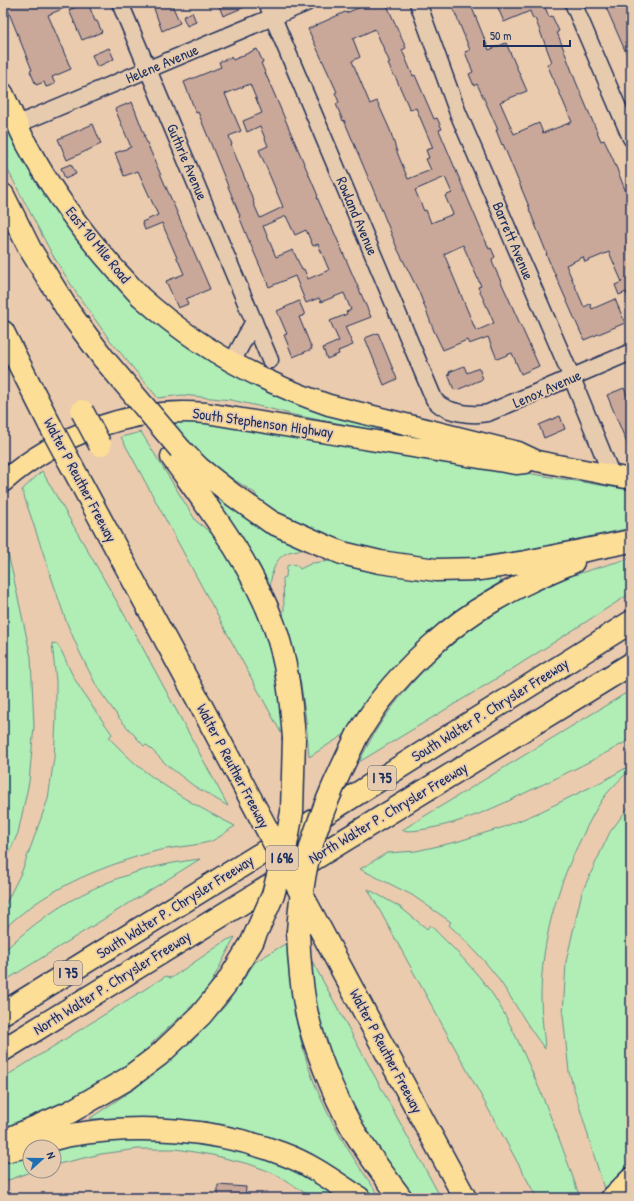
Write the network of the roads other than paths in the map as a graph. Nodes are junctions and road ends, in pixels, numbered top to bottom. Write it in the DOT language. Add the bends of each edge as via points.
graph roads {
  1 [pos="120,3"];
  2 [pos="306,3"];
  3 [pos="418,3"];
  4 [pos="573,3"];
  5 [pos="270,10"];
  6 [pos="148,70"];
  7 [pos="3,93"];
  8 [pos="18,124"];
  9 [pos="631,138"];
  10 [pos="3,195"];
  11 [pos="254,321"];
  12 [pos="3,332"];
  13 [pos="631,352"];
  14 [pos="270,360"];
  15 [pos="232,362"];
  16 [pos="572,378"];
  17 [pos="82,411"];
  18 [pos="462,412"];
  19 [pos="100,445"];
  20 [pos="176,452"];
  21 [pos="537,461"];
  22 [pos="621,477"];
  23 [pos="3,482"];
  24 [pos="631,542"];
  25 [pos="631,622"];
  26 [pos="631,664"];
  27 [pos="631,667"];
  28 [pos="609,678"];
  29 [pos="3,1013"];
  30 [pos="3,1050"];
  31 [pos="3,1141"];
  32 [pos="3,1151"];
  33 [pos="631,1178"];
  34 [pos="359,1198"];
  35 [pos="401,1198"];
  36 [pos="465,1198"];
  37 [pos="611,1198"];
  1 -- 6 [label="street, Guthrie Avenue"];
  2 -- 5 [label="street, Helene Avenue"];
  3 -- 16 [label="street, Barrett Avenue" via="458,112"];
  4 -- 9 [label="street"];
  5 -- 6 [label="street, Helene Avenue"];
  5 -- 18 [label="street, Rowland Avenue" via="434,399 437,404 447,409"];
  6 -- 8 [label="street, Helene Avenue"];
  6 -- 11 [label="street, Guthrie Avenue"];
  7 -- 8 [label="main road, East 10 Mile Road"];
  8 -- 15 [label="main road, East 10 Mile Road" via="36,161 64,203 100,251 140,296 178,327"];
  10 -- 20 [label="highway, bridge" via="30,249 69,312"];
  11 -- 14 [label="street, Guthrie Avenue"];
  11 -- 15 [label="street"];
  12 -- 36 [label="highway, Walter P Reuther Freeway / I 696, bridge" via="68,459"];
  13 -- 16 [label="street, Lenox Avenue"];
  15 -- 21 [label="main road, South Stephenson Highway" via="301,396 518,452"];
  16 -- 18 [label="street, Lenox Avenue" via="488,413 480,415"];
  16 -- 22 [label="street, Barrett Avenue"];
  17 -- 19 [label="highway, bridge"];
  20 -- 24 [label="highway" via="271,522 342,553 380,562 436,570 481,569"];
  20 -- 31 [label="highway, bridge" via="243,562 264,602 281,650 290,696 294,738 292,812 286,845 273,895 252,942 226,984 201,1015 160,1055 127,1079 70,1112"];
  21 -- 22 [label="main road, South Stephenson Highway"];
  21 -- 23 [label="main road, South Stephenson Highway" via="516,464 214,414 168,412 130,418 94,428 35,456"];
  24 -- 35 [label="highway, bridge" via="542,575 490,602 436,643 398,680 380,702 358,734 328,798 311,847 302,892 298,932 306,1011 335,1094 351,1127"];
  25 -- 29 [label="highway, South Walter P. Chrysler Freeway / I 75"];
  26 -- 28 [label="highway, North Walter P. Chrysler Freeway / I 75"];
  27 -- 28 [label="highway"];
  28 -- 30 [label="highway, North Walter P. Chrysler Freeway / I 75"];
  32 -- 34 [label="highway" via="71,1135 124,1129 181,1131 231,1138 284,1154 319,1172"];
  33 -- 37 [label="main road"];
}
